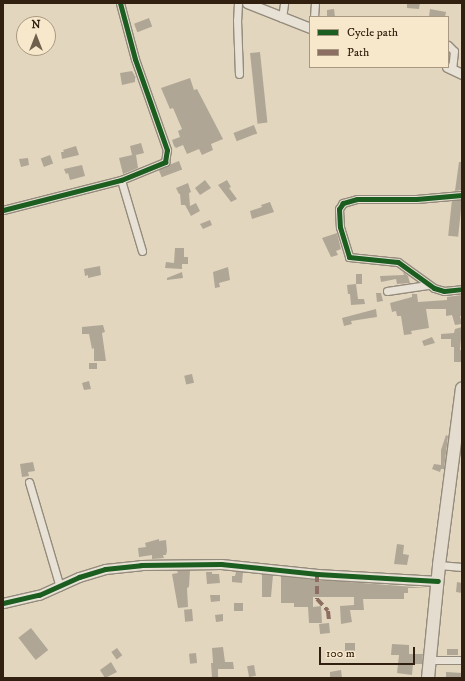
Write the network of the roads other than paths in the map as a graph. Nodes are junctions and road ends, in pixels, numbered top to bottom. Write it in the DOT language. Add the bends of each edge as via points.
graph roads {
  1 [pos="120,3"];
  2 [pos="238,3"];
  3 [pos="247,3"];
  4 [pos="284,3"];
  5 [pos="315,3"];
  6 [pos="314,16"];
  7 [pos="282,18"];
  8 [pos="309,28"];
  9 [pos="449,47"];
  10 [pos="450,68"];
  11 [pos="239,74"];
  12 [pos="462,74"];
  13 [pos="121,180"];
  14 [pos="462,195"];
  15 [pos="3,210"];
  16 [pos="142,251"];
  17 [pos="428,285"];
  18 [pos="462,289"];
  19 [pos="387,291"];
  20 [pos="462,388"];
  21 [pos="458,447"];
  22 [pos="29,482"];
  23 [pos="439,565"];
  24 [pos="462,566"];
  25 [pos="438,580"];
  26 [pos="60,587"];
  27 [pos="3,603"];
  28 [pos="429,660"];
  29 [pos="462,660"];
  30 [pos="428,678"];
  1 -- 13 [label="street" via="135,59 168,154 165,162"];
  2 -- 11 [label="street"];
  3 -- 7 [label="street"];
  4 -- 7 [label="street"];
  5 -- 6 [label="street"];
  7 -- 8 [label="street"];
  9 -- 10 [label="street" via="454,51"];
  10 -- 12 [label="street"];
  13 -- 15 [label="street"];
  13 -- 16 [label="street"];
  14 -- 17 [label="street" via="416,199 357,199 343,203 339,209 340,227 349,258 398,262"];
  17 -- 18 [label="street" via="444,291"];
  17 -- 19 [label="street"];
  20 -- 21 [label="highway"];
  21 -- 23 [label="highway"];
  22 -- 26 [label="street"];
  23 -- 24 [label="street"];
  23 -- 25 [label="highway"];
  25 -- 26 [label="street" via="316,574 221,564 185,563 105,569 79,577"];
  25 -- 28 [label="highway"];
  26 -- 27 [label="street" via="39,596"];
  28 -- 29 [label="street"];
  28 -- 30 [label="highway"];
}
